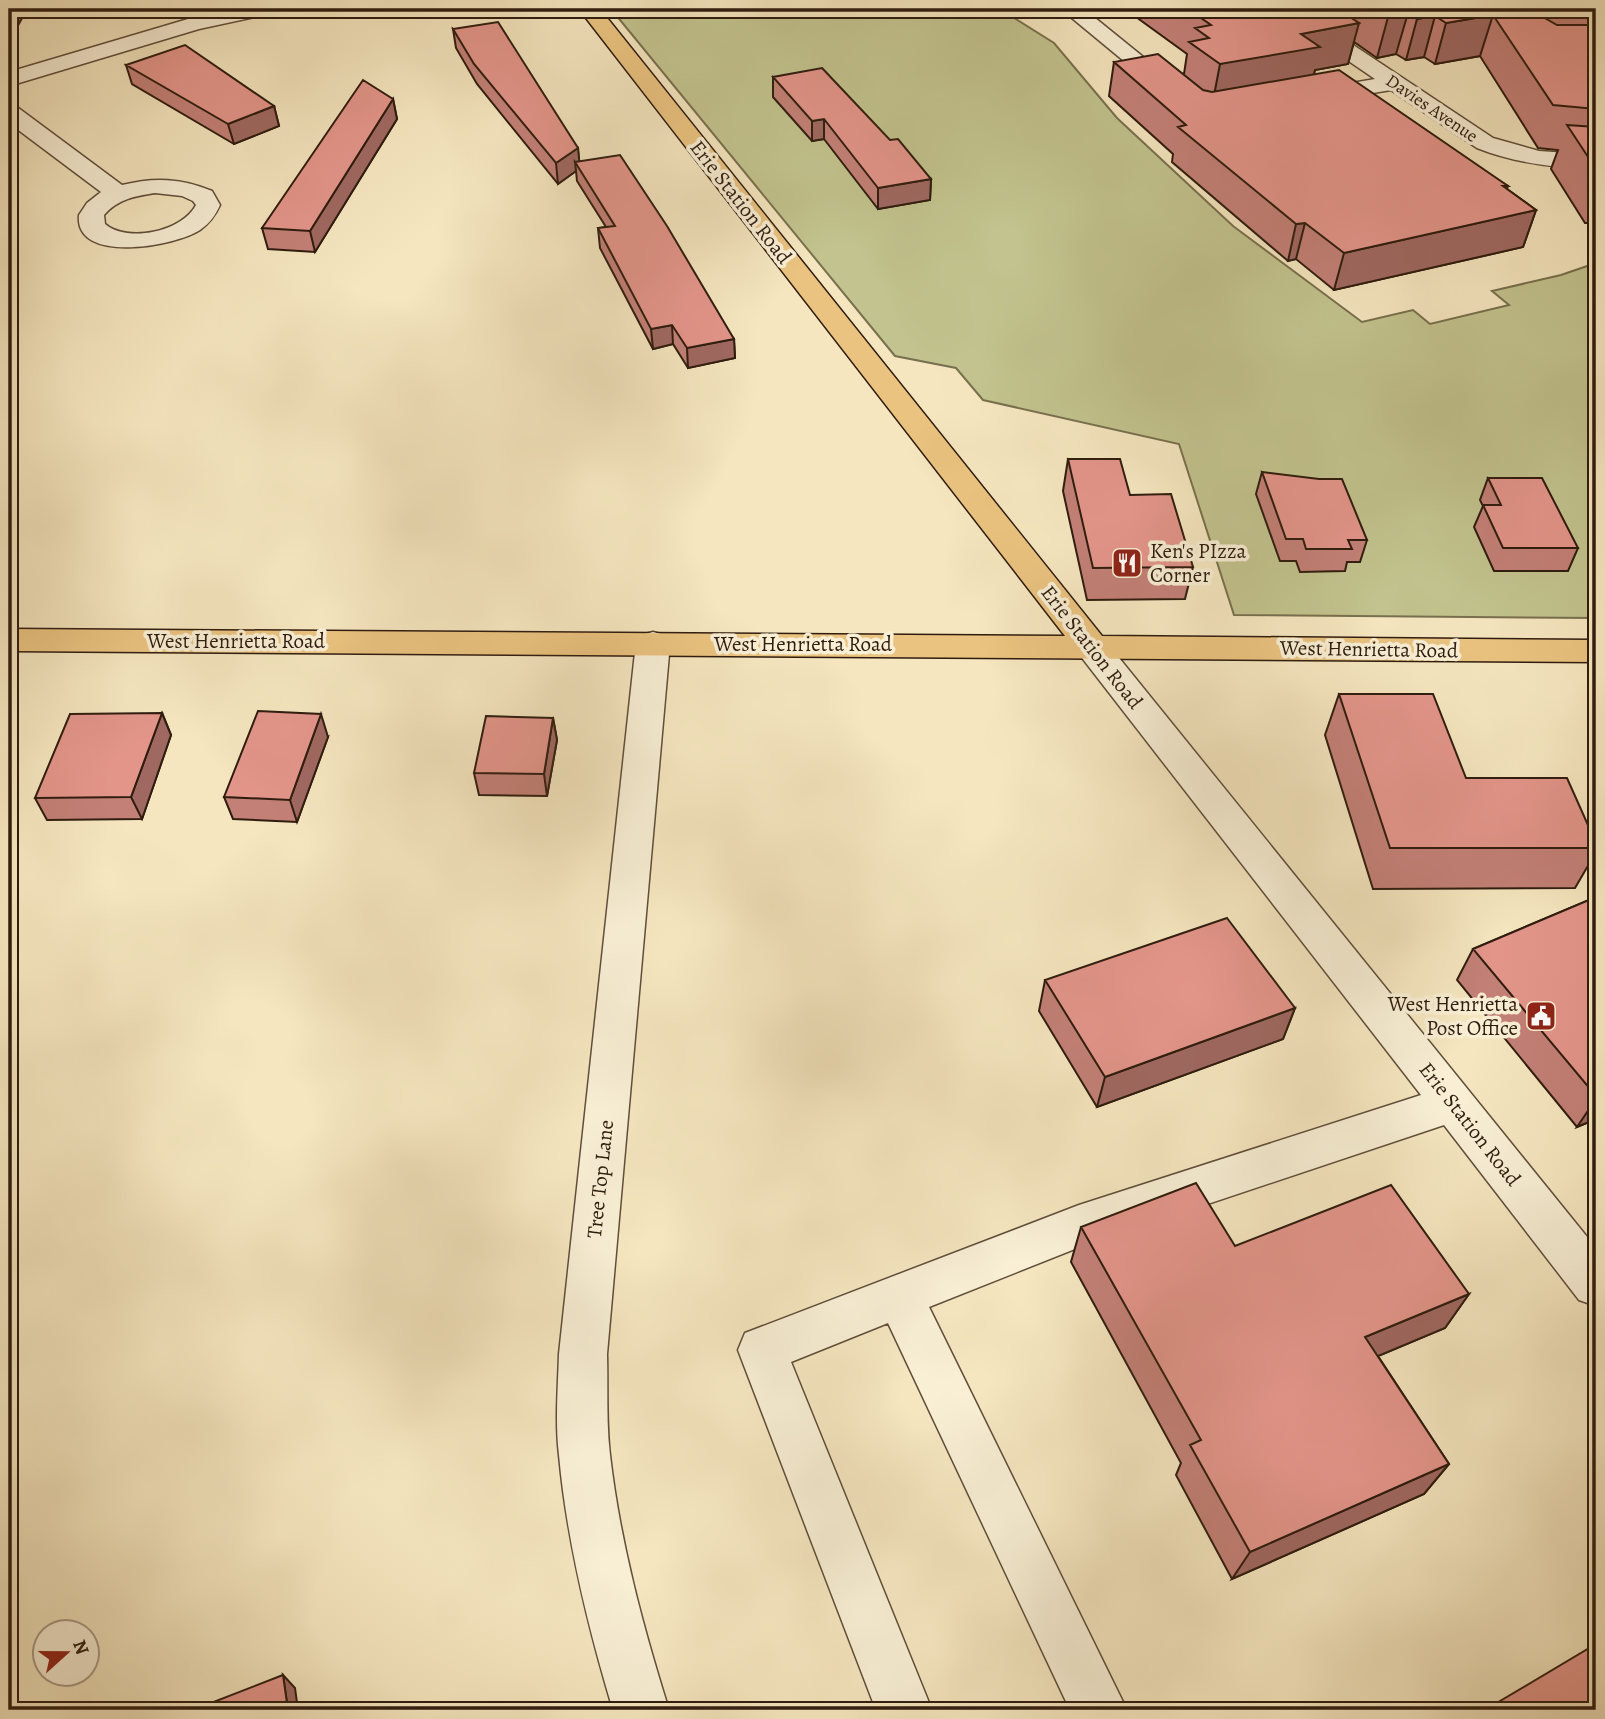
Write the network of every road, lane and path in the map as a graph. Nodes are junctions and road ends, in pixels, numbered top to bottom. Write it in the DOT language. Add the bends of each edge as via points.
graph roads {
  1 [pos="267,9"];
  2 [pos="589,9"];
  3 [pos="1071,9"];
  4 [pos="1285,9"];
  5 [pos="148,16"];
  6 [pos="167,31"];
  7 [pos="9,79"];
  8 [pos="1395,83"];
  9 [pos="1185,100"];
  10 [pos="1288,101"];
  11 [pos="9,112"];
  12 [pos="1596,162"];
  13 [pos="119,194"];
  14 [pos="9,640"];
  15 [pos="653,643"];
  16 [pos="1091,646"];
  17 [pos="1596,651"];
  18 [pos="1453,1103"];
  19 [pos="1594,1279"];
  20 [pos="900,1296"];
  21 [pos="641,1710"];
  22 [pos="904,1710"];
  23 [pos="1099,1710"];
  1 -- 6 [label="street"];
  2 -- 16 [label="main road, Erie Station Road"];
  3 -- 9 [label="street"];
  4 -- 8 [label="street, Davies Avenue"];
  5 -- 6 [label="street"];
  6 -- 7 [label="street"];
  8 -- 10 [label="street"];
  8 -- 12 [label="street, Davies Avenue" via="1505,152 1534,159"];
  11 -- 13 [label="street"];
  14 -- 15 [label="main road, West Henrietta Road"];
  15 -- 16 [label="main road, West Henrietta Road"];
  15 -- 21 [label="street, Tree Top Lane" via="583,1354 584,1453 598,1547"];
  16 -- 17 [label="main road, West Henrietta Road"];
  16 -- 18 [label="street, Erie Station Road"];
  18 -- 19 [label="street, Erie Station Road"];
  18 -- 20 [label="street" via="1079,1226"];
  20 -- 22 [label="street" via="762,1350"];
  20 -- 23 [label="street"];
}
